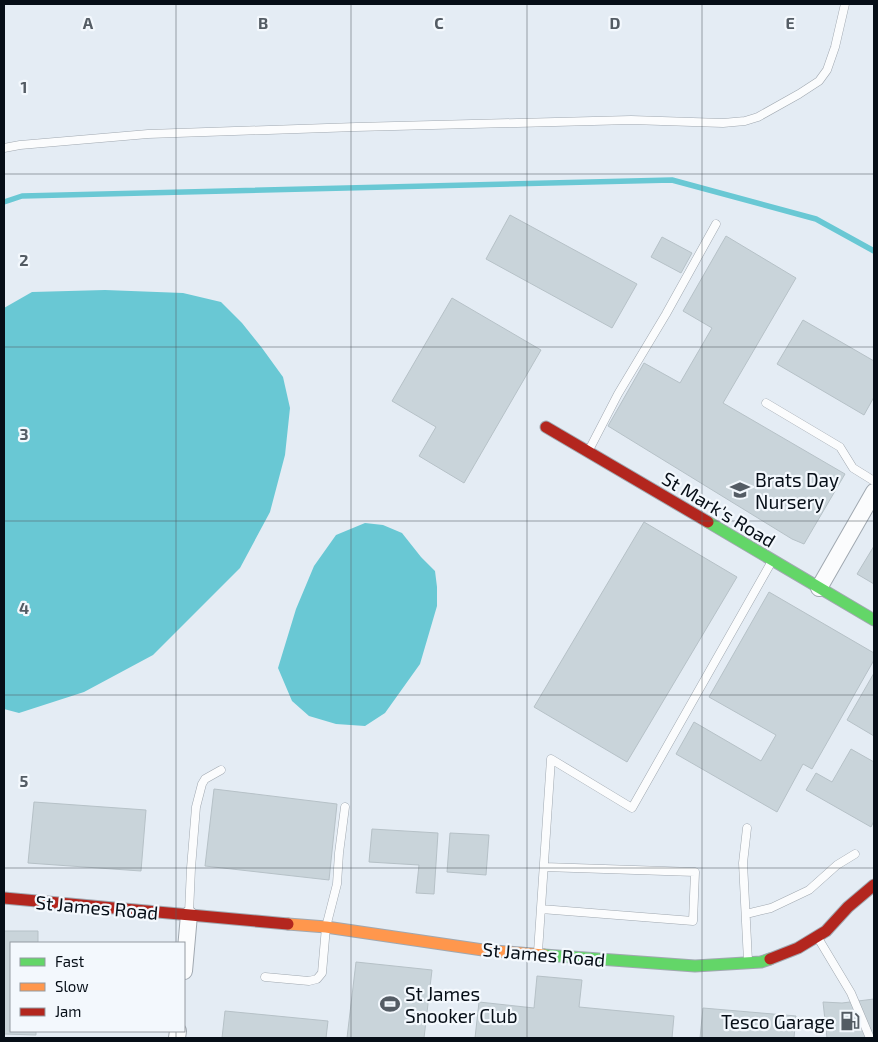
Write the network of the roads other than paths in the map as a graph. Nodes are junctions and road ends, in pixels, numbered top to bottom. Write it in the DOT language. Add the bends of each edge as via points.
graph roads {
  1 [pos="845,4"];
  2 [pos="4,148"];
  3 [pos="716,224"];
  4 [pos="766,403"];
  5 [pos="546,427"];
  6 [pos="588,452"];
  7 [pos="874,481"];
  8 [pos="874,492"];
  9 [pos="772,560"];
  10 [pos="819,588"];
  11 [pos="874,620"];
  12 [pos="221,770"];
  13 [pos="345,807"];
  14 [pos="747,828"];
  15 [pos="855,854"];
  16 [pos="544,867"];
  17 [pos="874,885"];
  18 [pos="4,898"];
  19 [pos="541,909"];
  20 [pos="746,914"];
  21 [pos="189,915"];
  22 [pos="326,927"];
  23 [pos="816,937"];
  24 [pos="538,954"];
  25 [pos="185,960"];
  26 [pos="748,963"];
  27 [pos="265,977"];
  28 [pos="870,1038"];
  1 -- 2 [label="lane" via="835,47 827,70 819,81 758,117 745,121 537,122 148,134"];
  3 -- 6 [label="lane"];
  4 -- 7 [label="lane" via="840,447 852,468"];
  5 -- 6 [label="street, St Mark's Road"];
  6 -- 9 [label="street, St Mark's Road"];
  8 -- 10 [label="street"];
  9 -- 10 [label="street, St Mark's Road"];
  9 -- 16 [label="lane" via="632,808 551,760"];
  10 -- 11 [label="street, St Mark's Road"];
  12 -- 21 [label="lane" via="204,778 196,807"];
  13 -- 22 [label="lane" via="337,884"];
  14 -- 20 [label="lane" via="743,864"];
  15 -- 20 [label="lane" via="809,890 771,908"];
  16 -- 19 [label="lane"];
  16 -- 19 [label="lane" via="695,872 693,921"];
  17 -- 23 [label="street, St James Road"];
  18 -- 21 [label="street, St James Road"];
  19 -- 24 [label="lane"];
  20 -- 26 [label="lane"];
  21 -- 22 [label="street, St James Road"];
  21 -- 25 [label="street"];
  22 -- 24 [label="street, St James Road" via="482,950"];
  22 -- 27 [label="lane" via="322,974 317,979"];
  23 -- 26 [label="street, St James Road" via="798,948 761,962"];
  23 -- 28 [label="lane" via="851,993"];
  24 -- 26 [label="street, St James Road" via="695,966"];
}
